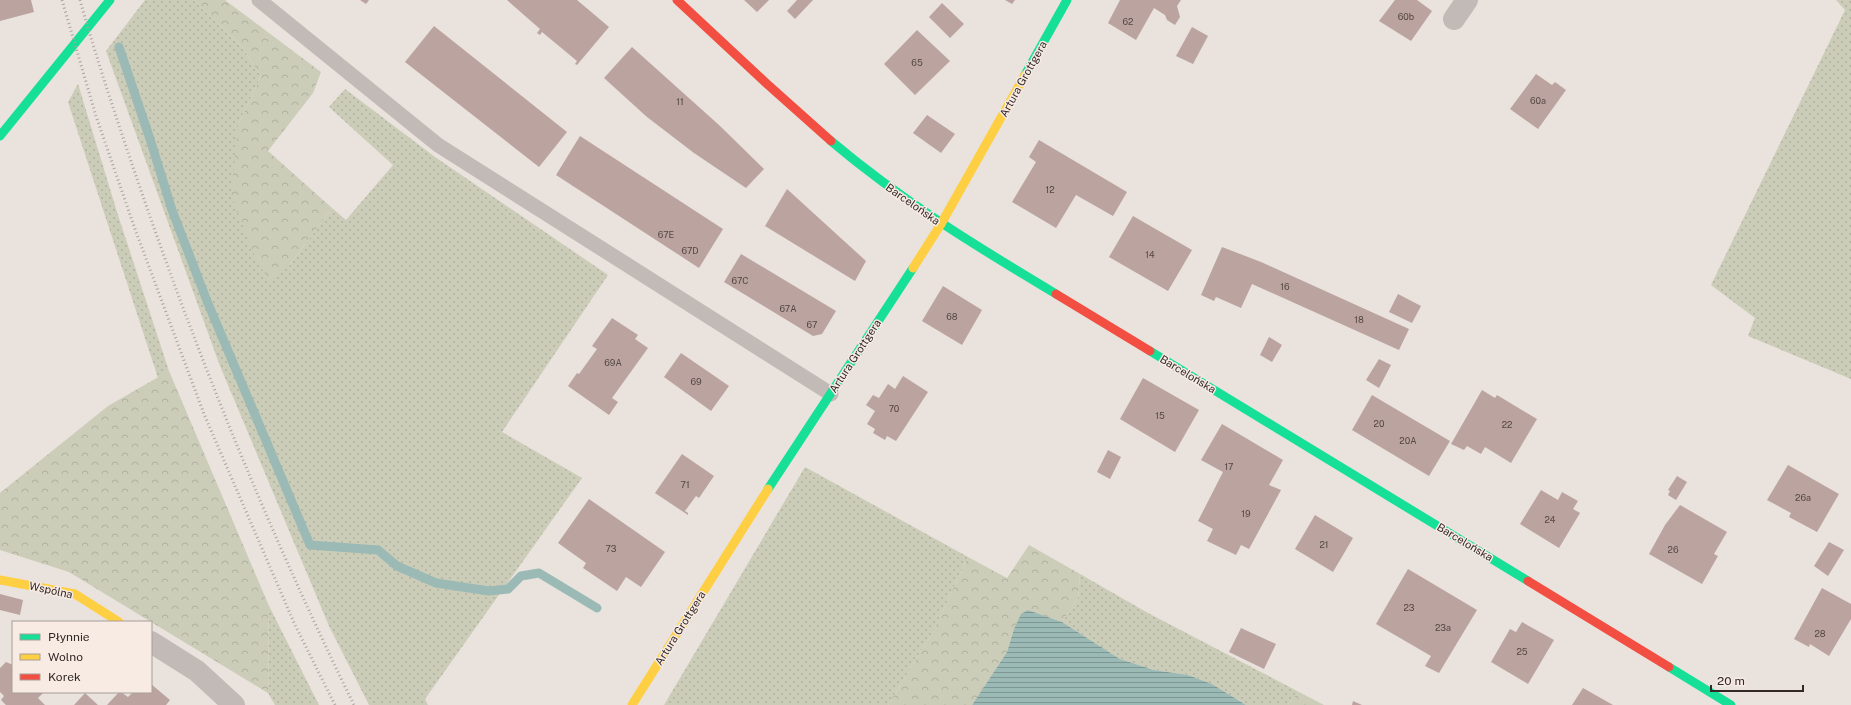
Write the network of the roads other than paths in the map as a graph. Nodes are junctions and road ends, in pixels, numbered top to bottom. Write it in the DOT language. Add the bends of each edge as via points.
graph roads {
  1 [pos="110,0"];
  2 [pos="259,0"];
  3 [pos="677,0"];
  4 [pos="1067,0"];
  5 [pos="1467,0"];
  6 [pos="1454,19"];
  7 [pos="0,136"];
  8 [pos="941,224"];
  9 [pos="830,394"];
  10 [pos="0,580"];
  11 [pos="117,621"];
  12 [pos="152,643"];
  13 [pos="234,705"];
  14 [pos="632,705"];
  15 [pos="1731,705"];
  1 -- 7 [label="street"];
  2 -- 9 [label="lane" via="438,145"];
  3 -- 8 [label="street, Barcelońska" via="858,163"];
  4 -- 8 [label="street, Artura Grottgera"];
  5 -- 6 [label="street"];
  8 -- 9 [label="street, Artura Grottgera"];
  8 -- 15 [label="street, Barcelońska"];
  9 -- 14 [label="street, Artura Grottgera"];
  10 -- 11 [label="street, Wspólna" via="75,594"];
  12 -- 13 [label="street" via="197,671"];
}
